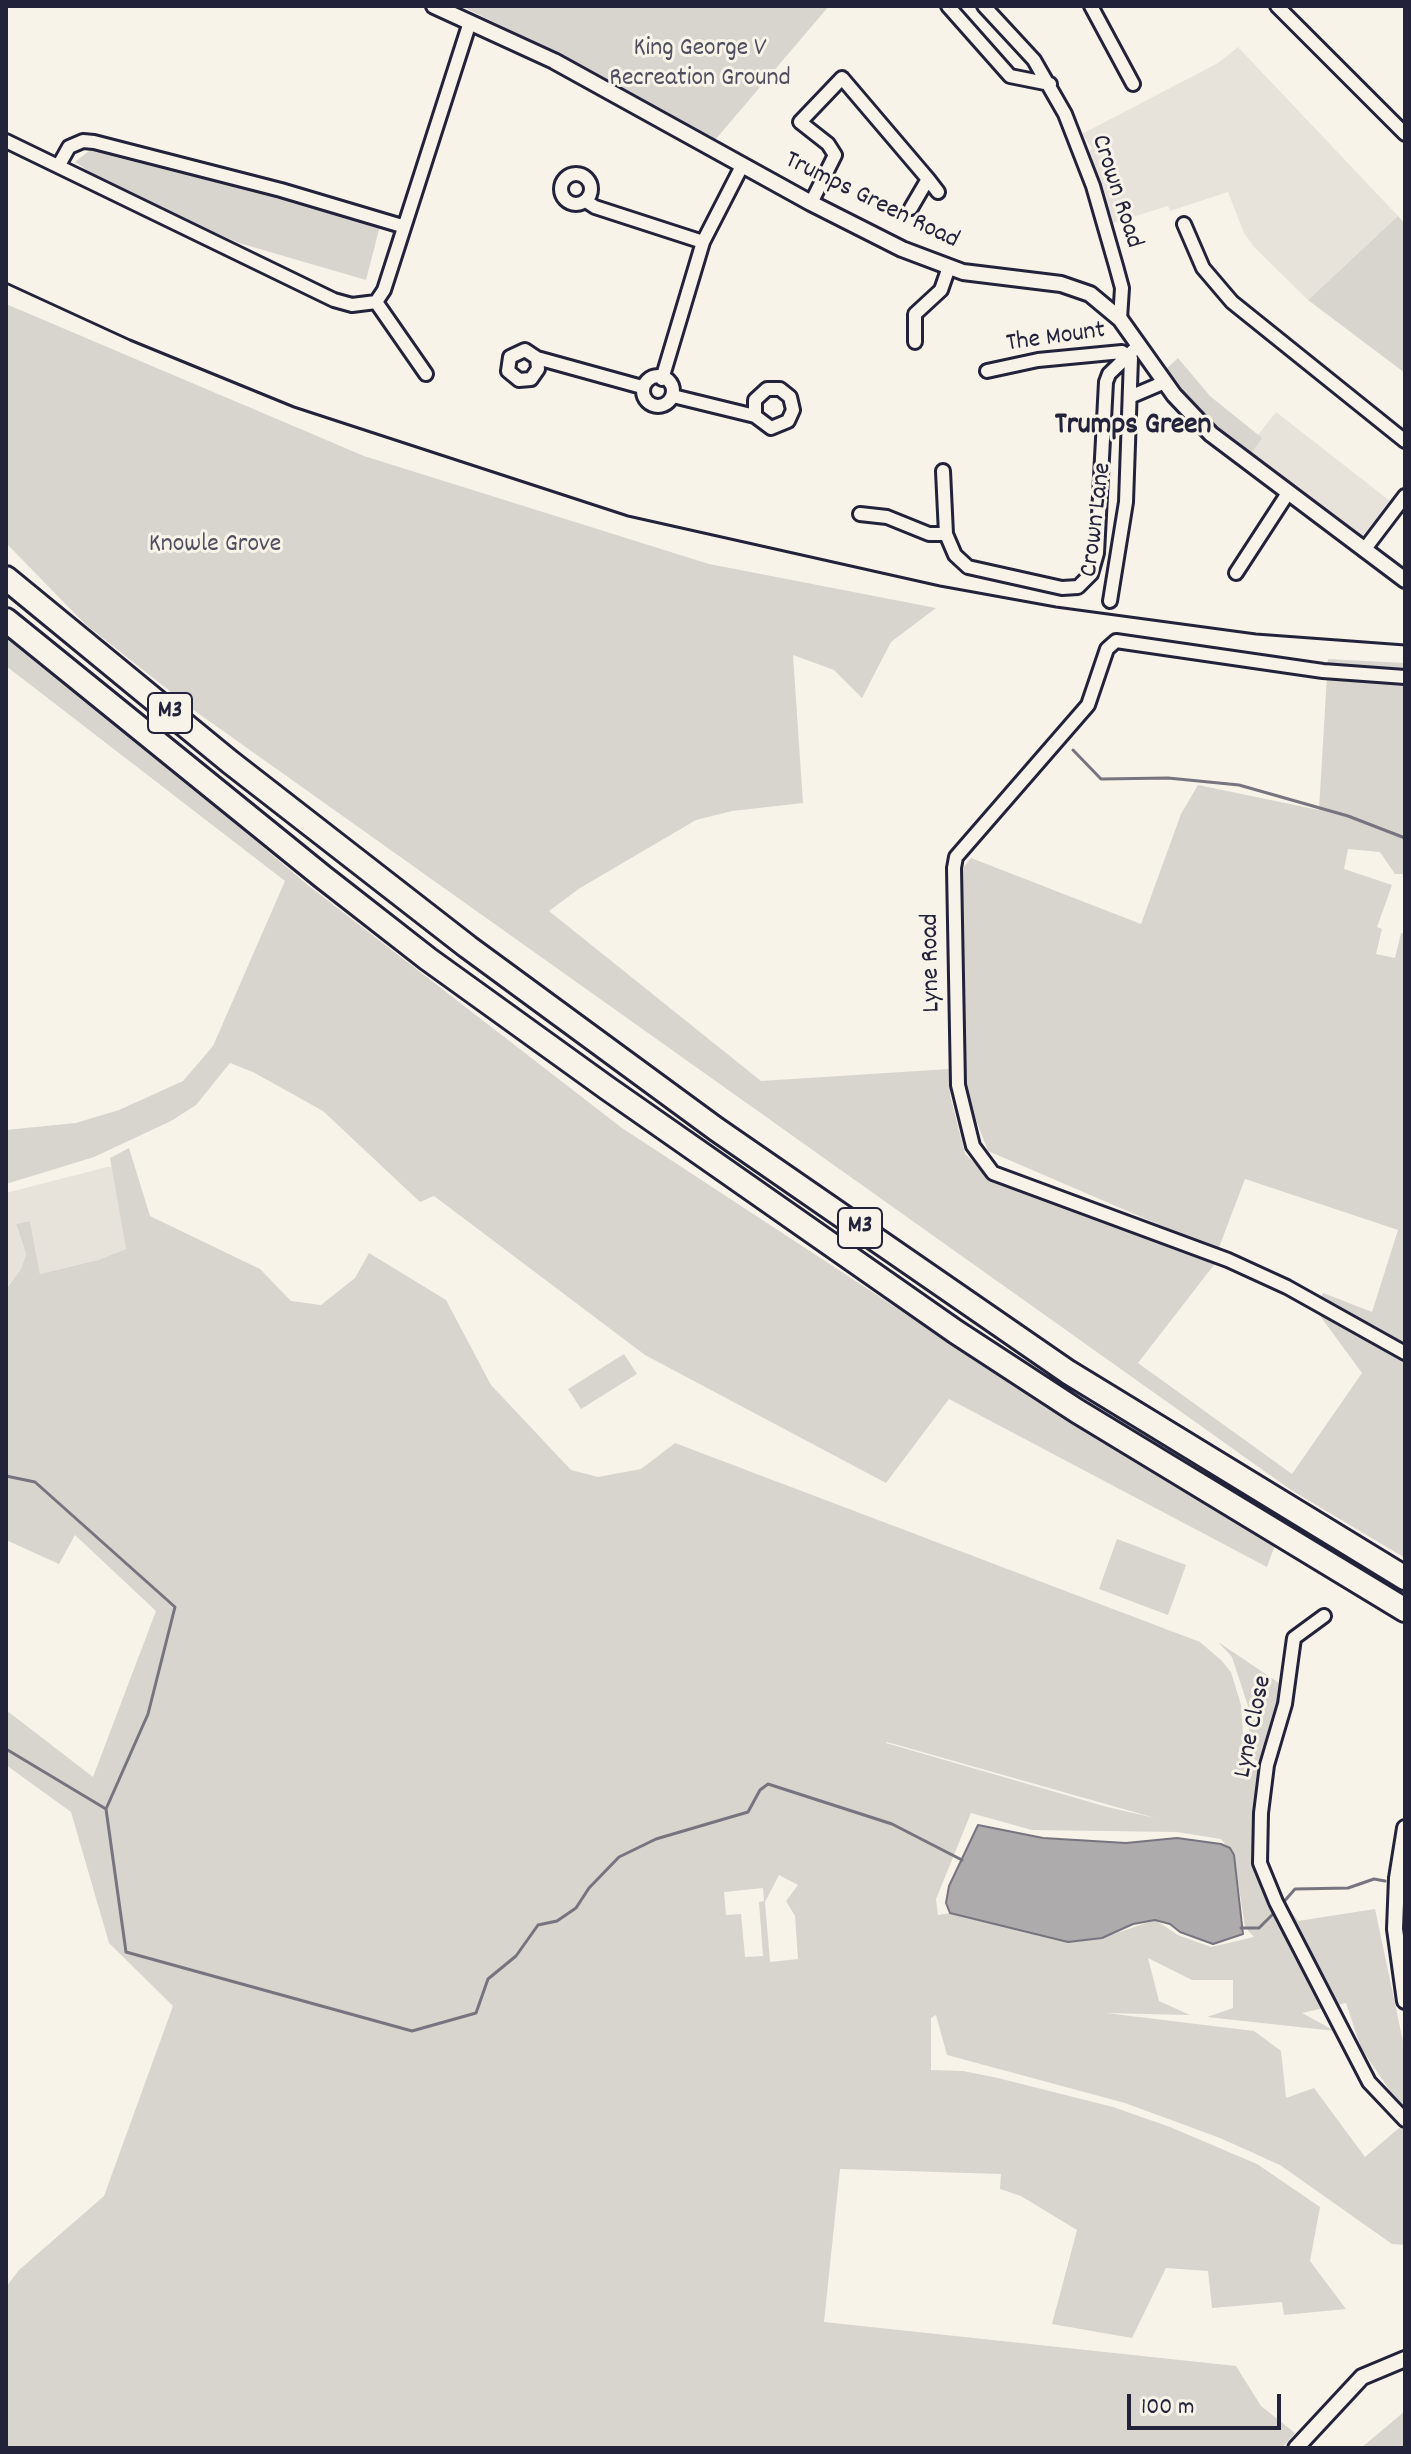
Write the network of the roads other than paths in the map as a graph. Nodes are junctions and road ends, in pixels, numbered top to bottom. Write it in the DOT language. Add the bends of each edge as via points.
graph roads {
  1 [pos="434,6"];
  2 [pos="948,6"];
  3 [pos="985,6"];
  4 [pos="1091,6"];
  5 [pos="1277,6"];
  6 [pos="470,22"];
  7 [pos="1050,84"];
  8 [pos="1133,84"];
  9 [pos="1405,134"];
  10 [pos="6,141"];
  11 [pos="59,165"];
  12 [pos="742,166"];
  13 [pos="928,179"];
  14 [pos="938,192"];
  15 [pos="586,201"];
  16 [pos="811,203"];
  17 [pos="911,208"];
  18 [pos="1184,224"];
  19 [pos="402,226"];
  20 [pos="703,242"];
  21 [pos="949,267"];
  22 [pos="376,302"];
  23 [pos="1120,319"];
  24 [pos="915,342"];
  25 [pos="1134,350"];
  26 [pos="537,358"];
  27 [pos="987,371"];
  28 [pos="426,374"];
  29 [pos="662,379"];
  30 [pos="1165,382"];
  31 [pos="642,387"];
  32 [pos="673,396"];
  33 [pos="1132,396"];
  34 [pos="755,416"];
  35 [pos="1405,441"];
  36 [pos="943,471"];
  37 [pos="1288,493"];
  38 [pos="1405,496"];
  39 [pos="860,514"];
  40 [pos="946,534"];
  41 [pos="1364,550"];
  42 [pos="1236,573"];
  43 [pos="6,578"];
  44 [pos="1405,580"];
  45 [pos="1110,601"];
  46 [pos="6,620"];
  47 [pos="1405,677"];
  48 [pos="1405,1353"];
  49 [pos="1405,1578"];
  50 [pos="1405,1610"];
  51 [pos="1324,1616"];
  52 [pos="1405,1828"];
  53 [pos="1405,2001"];
  54 [pos="1405,2120"];
  55 [pos="1405,2359"];
  56 [pos="1296,2448"];
  1 -- 6 [label="street, Trumps Green Road"];
  2 -- 7 [label="street" via="1010,76"];
  3 -- 7 [label="street, Crown Road"];
  4 -- 8 [label="street"];
  5 -- 9 [label="street"];
  6 -- 12 [label="street, Trumps Green Road" via="554,61"];
  6 -- 19 [label="street"];
  7 -- 23 [label="street, Crown Road" via="1093,186 1122,288"];
  10 -- 11 [label="street"];
  11 -- 19 [label="street" via="69,147 94,142"];
  11 -- 22 [label="street" via="334,300 352,305"];
  12 -- 16 [label="street, Trumps Green Road"];
  12 -- 20 [label="street"];
  13 -- 14 [label="street"];
  13 -- 16 [label="street" via="838,73 797,126 828,144 835,155"];
  13 -- 17 [label="street"];
  15 -- 20 [label="street"];
  16 -- 21 [label="street, Trumps Green Road"];
  18 -- 35 [label="street" via="1203,268 1232,302"];
  19 -- 22 [label="street"];
  20 -- 29 [label="street"];
  21 -- 23 [label="street, Trumps Green Road" via="979,276 1061,284 1090,294"];
  21 -- 24 [label="street" via="941,290 915,314"];
  22 -- 28 [label="street"];
  23 -- 25 [label="street, Trumps Green Road"];
  25 -- 27 [label="street, The Mount"];
  25 -- 30 [label="street, Trumps Green Road"];
  25 -- 33 [label="street, Crown Lane"];
  25 -- 40 [label="street" via="1106,382 1097,553 1084,583 1062,588 968,567 955,555"];
  26 -- 31 [label="street"];
  29 -- 31 [label="street" via="650,379"];
  29 -- 32 [label="street" via="671,385"];
  30 -- 33 [label="street"];
  30 -- 37 [label="street, Trumps Green Road" via="1211,434"];
  31 -- 32 [label="street" via="651,403 664,404"];
  32 -- 34 [label="street"];
  33 -- 45 [label="street, Crown Lane" via="1124,533"];
  36 -- 40 [label="street"];
  37 -- 41 [label="street, Trumps Green Road"];
  37 -- 42 [label="street"];
  38 -- 41 [label="street"];
  39 -- 40 [label="street"];
  41 -- 44 [label="street, Trumps Green Road"];
  43 -- 49 [label="highway, M3" via="468,947 716,1129 1068,1372"];
  46 -- 50 [label="highway, M3" via="346,896 607,1088 1010,1367"];
  47 -- 48 [label="street, Lyne Road" via="1323,671 1123,640 1111,643 1088,705 956,857 954,898 958,1085 973,1146 993,1173 1228,1260"];
  51 -- 54 [label="street, Lyne Close" via="1294,1638 1285,1704 1267,1765 1260,1863 1369,2082"];
  52 -- 53 [label="street" via="1395,1929"];
  55 -- 56 [label="street" via="1362,2377"];
}
